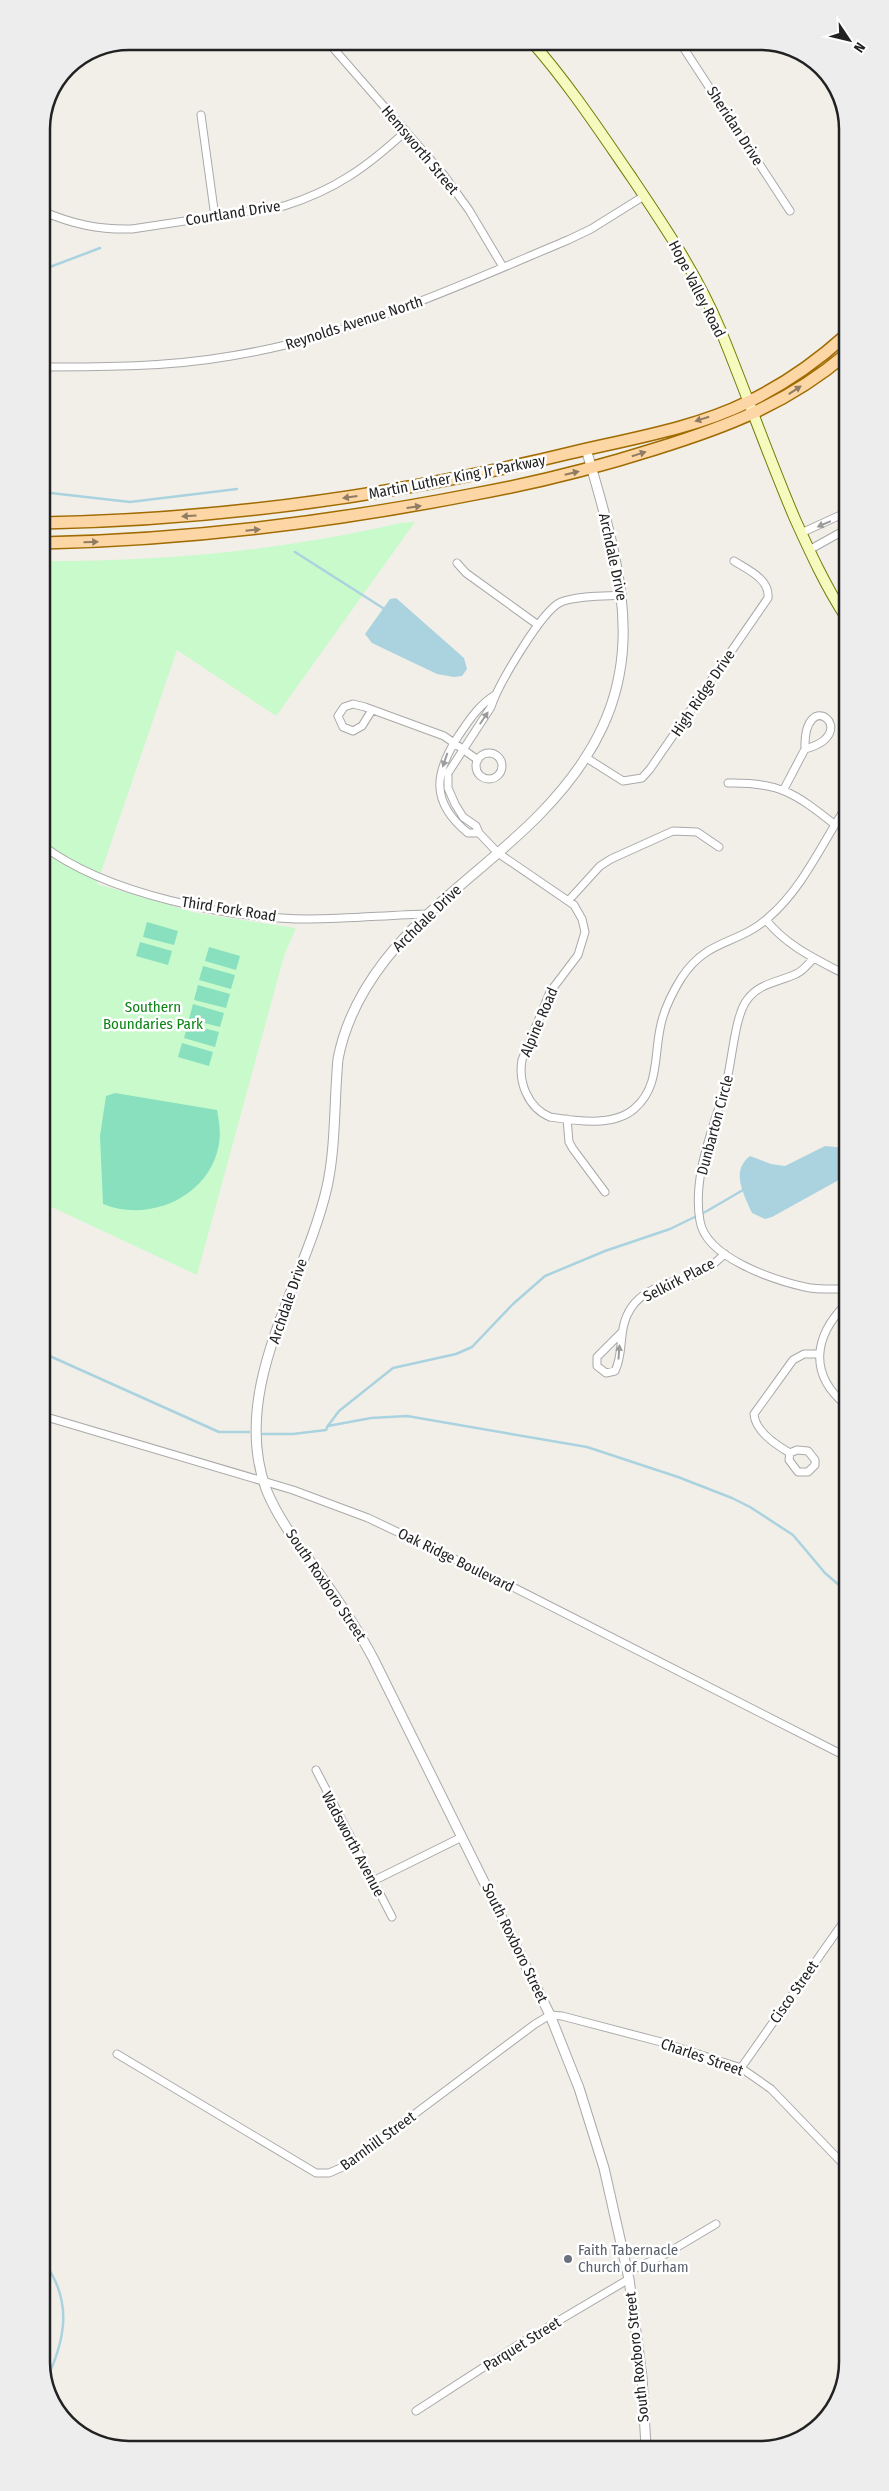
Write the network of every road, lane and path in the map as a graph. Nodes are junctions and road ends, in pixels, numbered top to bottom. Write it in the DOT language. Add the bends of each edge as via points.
graph roads {
  1 [pos="335,50"];
  2 [pos="538,50"];
  3 [pos="685,50"];
  4 [pos="200,116"];
  5 [pos="406,131"];
  6 [pos="644,196"];
  7 [pos="790,211"];
  8 [pos="50,213"];
  9 [pos="215,217"];
  10 [pos="503,267"];
  11 [pos="839,341"];
  12 [pos="839,359"];
  13 [pos="50,366"];
  14 [pos="748,402"];
  15 [pos="753,415"];
  16 [pos="586,450"];
  17 [pos="592,469"];
  18 [pos="839,516"];
  19 [pos="50,523"];
  20 [pos="801,533"];
  21 [pos="839,533"];
  22 [pos="50,543"];
  23 [pos="809,550"];
  24 [pos="734,561"];
  25 [pos="458,563"];
  26 [pos="622,595"];
  27 [pos="839,606"];
  28 [pos="538,625"];
  29 [pos="495,694"];
  30 [pos="372,710"];
  31 [pos="454,742"];
  32 [pos="463,749"];
  33 [pos="805,749"];
  34 [pos="585,757"];
  35 [pos="478,760"];
  36 [pos="728,783"];
  37 [pos="784,789"];
  38 [pos="839,817"];
  39 [pos="834,824"];
  40 [pos="479,833"];
  41 [pos="719,847"];
  42 [pos="50,851"];
  43 [pos="498,853"];
  44 [pos="569,900"];
  45 [pos="427,914"];
  46 [pos="766,920"];
  47 [pos="813,959"];
  48 [pos="839,972"];
  49 [pos="568,1119"];
  50 [pos="605,1192"];
  51 [pos="725,1254"];
  52 [pos="839,1289"];
  53 [pos="839,1313"];
  54 [pos="621,1333"];
  55 [pos="819,1354"];
  56 [pos="839,1398"];
  57 [pos="50,1418"];
  58 [pos="790,1453"];
  59 [pos="264,1482"];
  60 [pos="839,1753"];
  61 [pos="316,1770"];
  62 [pos="462,1837"];
  63 [pos="373,1880"];
  64 [pos="392,1917"];
  65 [pos="839,1928"];
  66 [pos="550,2015"];
  67 [pos="117,2054"];
  68 [pos="741,2068"];
  69 [pos="839,2159"];
  70 [pos="716,2224"];
  71 [pos="628,2276"];
  72 [pos="416,2411"];
  73 [pos="646,2441"];
  1 -- 5 [label="street, Hemsworth Street"];
  2 -- 6 [label="main road, Hope Valley Road"];
  3 -- 7 [label="street, Sheridan Drive"];
  4 -- 9 [label="street"];
  5 -- 9 [label="street, Courtland Drive" via="364,168 328,190 284,206"];
  5 -- 10 [label="street, Hemsworth Street" via="456,192"];
  6 -- 10 [label="street, Reynolds Avenue North" via="591,229"];
  6 -- 14 [label="main road, Hope Valley Road" via="700,288 720,328"];
  8 -- 9 [label="street, Courtland Drive" via="85,227 108,229 132,229"];
  10 -- 13 [label="street, Reynolds Avenue North" via="411,307 273,348 185,362"];
  11 -- 14 [label="main road, Martin Luther King Jr Parkway" via="797,374"];
  15 -- 12 [label="main road, Martin Luther King Jr Parkway, one-way"];
  14 -- 15 [label="main road, Hope Valley Road"];
  14 -- 16 [label="main road, Martin Luther King Jr Parkway, one-way" via="681,426"];
  17 -- 15 [label="main road, Martin Luther King Jr Parkway, one-way"];
  15 -- 20 [label="main road, Hope Valley Road"];
  16 -- 17 [label="street, Archdale Drive"];
  16 -- 19 [label="main road, Martin Luther King Jr Parkway, one-way" via="444,481 302,504 134,520"];
  22 -- 17 [label="main road, Martin Luther King Jr Parkway, one-way" via="172,538 331,520 425,505"];
  17 -- 26 [label="street, Archdale Drive" via="616,558"];
  18 -- 20 [label="street, one-way"];
  20 -- 23 [label="main road, Hope Valley Road"];
  21 -- 23 [label="street"];
  23 -- 27 [label="main road, Hope Valley Road"];
  24 -- 34 [label="street, High Ridge Drive" via="760,578 766,585 768,598 650,769 642,778 622,781"];
  25 -- 28 [label="street" via="466,573"];
  26 -- 28 [label="street" via="560,602"];
  26 -- 34 [label="street, Archdale Drive" via="624,634 618,681 600,736"];
  28 -- 29 [label="street"];
  29 -- 31 [label="street" via="482,703"];
  32 -- 29 [label="street, Alpine Road, one-way" via="492,706"];
  30 -- 30 [label="street" via="353,704 344,706 338,716 343,727 353,731 362,726"];
  30 -- 31 [label="street"];
  31 -- 32 [label="street"];
  31 -- 40 [label="street, one-way" via="438,780 441,799 456,824 468,833"];
  32 -- 35 [label="street"];
  32 -- 40 [label="street, Alpine Road" via="448,774 448,788 463,817 476,826"];
  33 -- 33 [label="street" via="806,733 812,720 822,714 828,717 831,723 829,735 817,746"];
  33 -- 37 [label="street"];
  34 -- 43 [label="street, Archdale Drive" via="542,812"];
  36 -- 37 [label="street" via="754,782"];
  37 -- 39 [label="street"];
  38 -- 39 [label="street, Alpine Road"];
  39 -- 46 [label="street, Alpine Road" via="795,891"];
  40 -- 43 [label="street, Alpine Road"];
  41 -- 44 [label="street" via="697,832 673,831 600,866"];
  42 -- 45 [label="street, Third Fork Road" via="71,865 105,880 204,907 304,919"];
  43 -- 44 [label="street, Alpine Road"];
  43 -- 45 [label="street, Archdale Drive"];
  44 -- 49 [label="street, Alpine Road" via="582,919 584,940 578,955 550,992 521,1069 524,1087 532,1103 543,1114"];
  45 -- 59 [label="street, Archdale Drive" via="378,969 353,1010 341,1043 327,1187 258,1398 256,1436"];
  46 -- 47 [label="street" via="786,941"];
  46 -- 49 [label="street, Alpine Road" via="710,948 682,978 663,1016 654,1078 642,1102 630,1113 614,1119"];
  47 -- 48 [label="street"];
  47 -- 51 [label="street, Dunbarton Circle" via="798,974 753,993 742,1010 731,1066 702,1171 699,1197 703,1231"];
  49 -- 50 [label="street" via="573,1149"];
  51 -- 52 [label="street, Dunbarton Circle" via="772,1278 816,1288"];
  51 -- 54 [label="street, Selkirk Place" via="710,1267 644,1295 631,1308"];
  53 -- 55 [label="street" via="826,1329"];
  54 -- 54 [label="street, Selkirk Place, one-way" via="597,1357 597,1366 606,1373 615,1371 618,1365"];
  55 -- 56 [label="street" via="823,1375"];
  55 -- 58 [label="street" via="804,1354 793,1360 754,1414 754,1420 764,1434"];
  57 -- 59 [label="street, Oak Ridge Boulevard"];
  59 -- 60 [label="street, Oak Ridge Boulevard" via="332,1504 401,1533"];
  59 -- 62 [label="street, South Roxboro Street" via="281,1518 360,1635"];
  61 -- 63 [label="street, Wadsworth Avenue"];
  62 -- 63 [label="street"];
  62 -- 66 [label="street, South Roxboro Street"];
  63 -- 64 [label="street, Wadsworth Avenue"];
  65 -- 68 [label="street, Cisco Street"];
  66 -- 67 [label="street, Barnhill Street" via="345,2166 322,2174"];
  66 -- 68 [label="street, Charles Street" via="616,2030"];
  66 -- 71 [label="street, South Roxboro Street" via="579,2088 601,2159"];
  68 -- 69 [label="street, Charles Street" via="771,2089"];
  70 -- 71 [label="street, Parquet Street"];
  71 -- 72 [label="street, Parquet Street"];
  71 -- 73 [label="street, South Roxboro Street" via="642,2377"];
}
